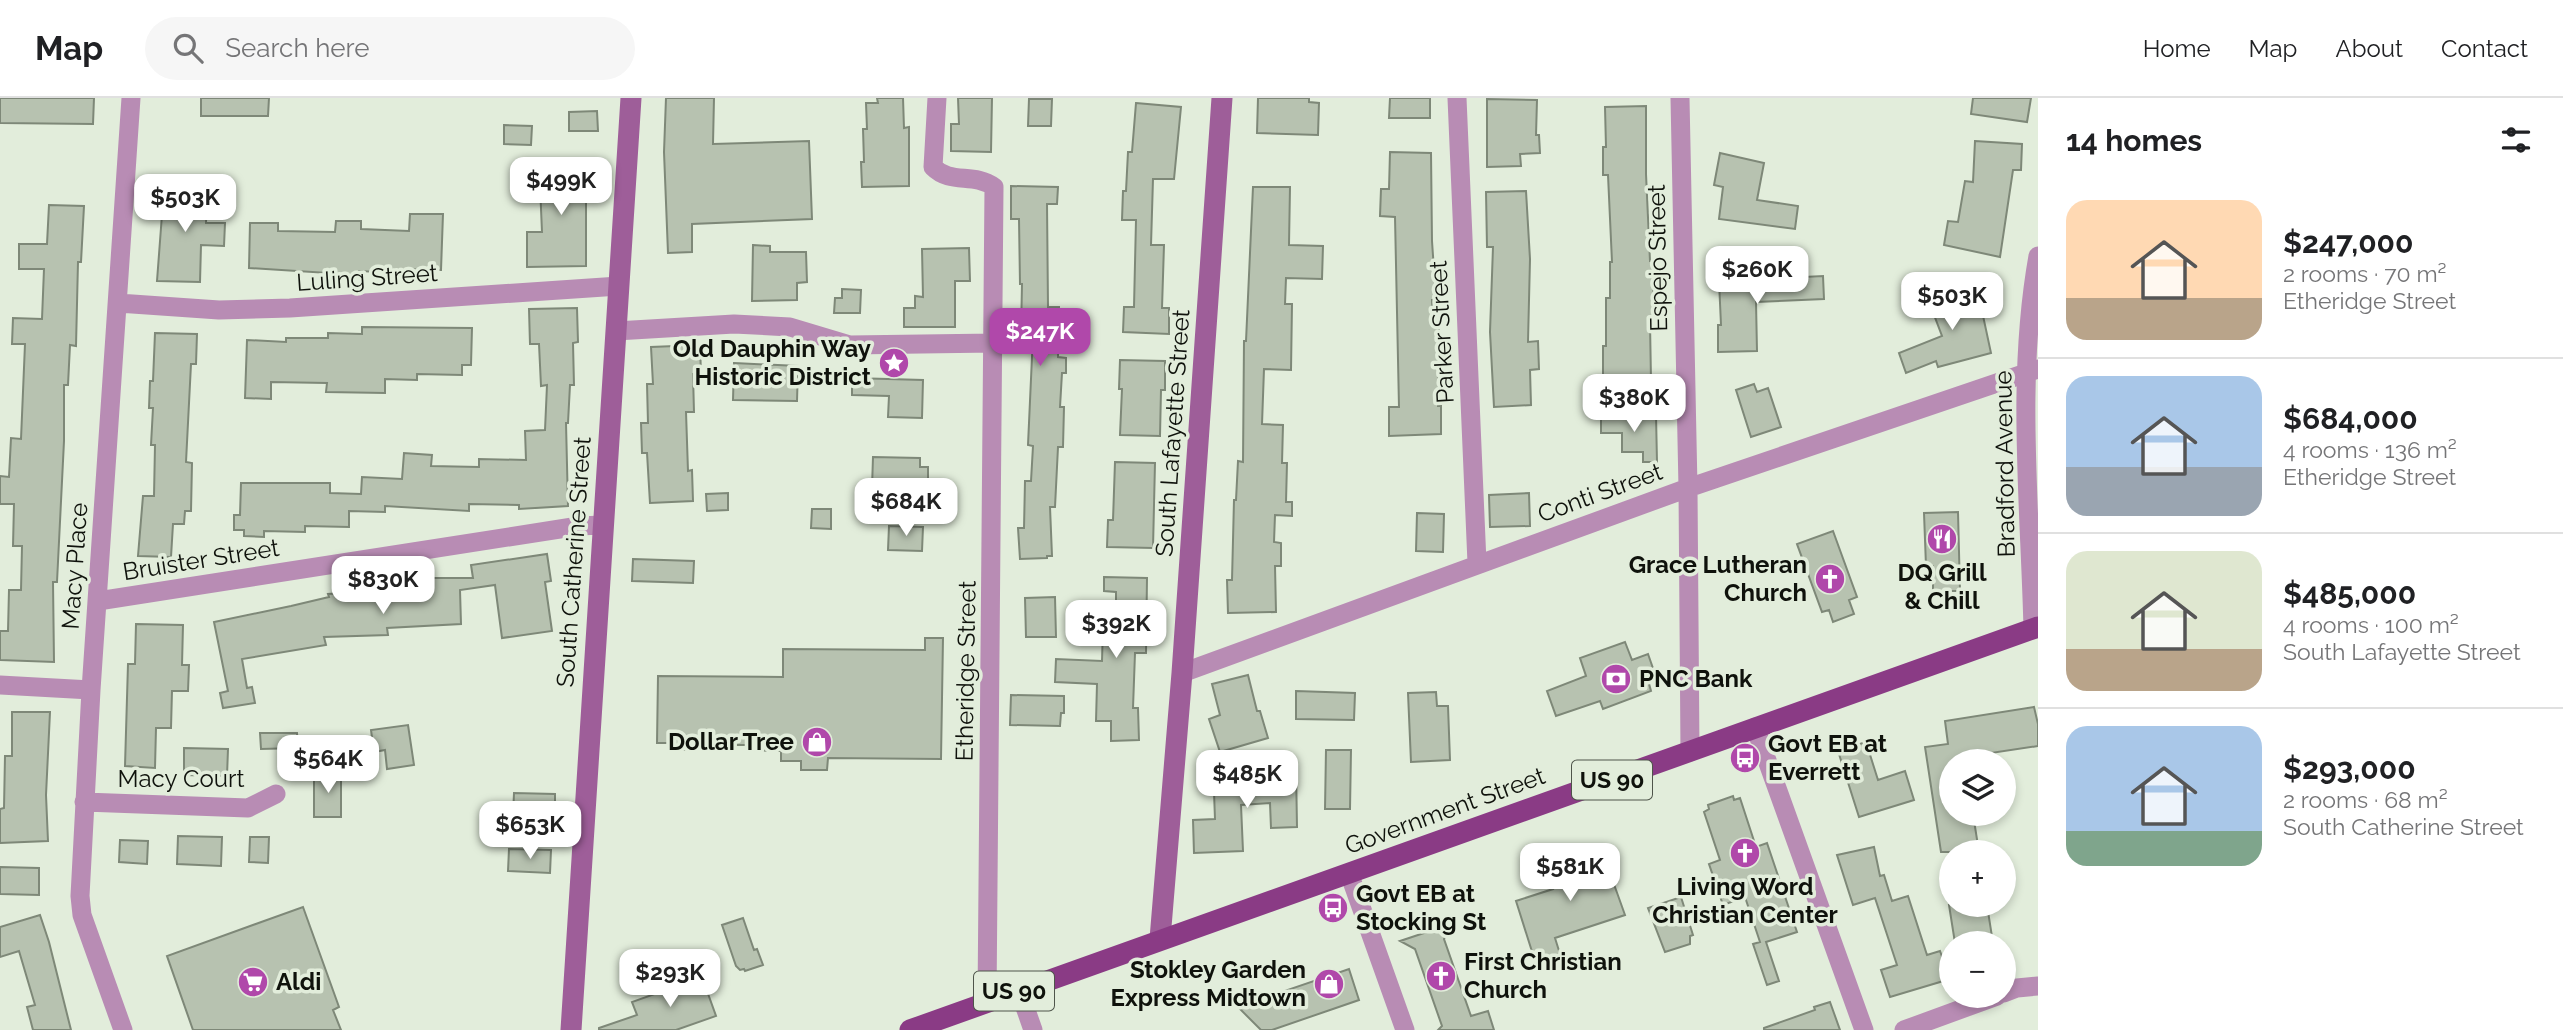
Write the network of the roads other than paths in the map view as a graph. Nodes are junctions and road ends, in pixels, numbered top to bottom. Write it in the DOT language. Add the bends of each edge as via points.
graph roads {
  1 [pos="131,98"];
  2 [pos="631,98"];
  3 [pos="937,98"];
  4 [pos="1222,98"];
  5 [pos="1457,98"];
  6 [pos="1680,98"];
  7 [pos="2038,256"];
  8 [pos="620,286"];
  9 [pos="118,303"];
  10 [pos="616,331"];
  11 [pos="994,343"];
  12 [pos="2032,371"];
  13 [pos="1688,488"];
  14 [pos="603,525"];
  15 [pos="1478,563"];
  16 [pos="98,601"];
  17 [pos="2036,628"];
  18 [pos="1182,673"];
  19 [pos="0,685"];
  20 [pos="91,690"];
  21 [pos="1755,727"];
  22 [pos="1690,752"];
  23 [pos="276,794"];
  24 [pos="84,802"];
  25 [pos="1349,873"];
  26 [pos="1160,939"];
  27 [pos="2038,986"];
  28 [pos="2016,988"];
  29 [pos="1019,990"];
  30 [pos="987,1001"];
  31 [pos="1964,1008"];
  32 [pos="123,1030"];
  33 [pos="571,1030"];
  34 [pos="910,1030"];
  35 [pos="1033,1030"];
  36 [pos="1405,1030"];
  37 [pos="1864,1030"];
  38 [pos="1904,1030"];
  1 -- 9 [label="street, Macy Place"];
  2 -- 8 [label="street, South Catherine Street"];
  3 -- 11 [label="street, Etheridge Street" via="933,167 941,176 984,180 994,187"];
  4 -- 18 [label="street, South Lafayette Street"];
  5 -- 15 [label="street, Parker Street"];
  6 -- 13 [label="street, Espejo Street"];
  7 -- 12 [label="street, Bradford Avenue" via="2030,303"];
  8 -- 9 [label="street, Luling Street" via="290,308 219,310"];
  8 -- 10 [label="street, South Catherine Street"];
  9 -- 16 [label="street, Macy Place"];
  10 -- 11 [label="street" via="734,324 790,327 850,345"];
  10 -- 14 [label="street, South Catherine Street"];
  11 -- 30 [label="street, Etheridge Street"];
  12 -- 13 [label="street, Conti Street"];
  12 -- 17 [label="street, Bradford Avenue"];
  13 -- 15 [label="street, Conti Street"];
  13 -- 22 [label="street, Espejo Street"];
  14 -- 16 [label="street, Bruister Street"];
  14 -- 33 [label="street, South Catherine Street"];
  15 -- 18 [label="street, Conti Street"];
  16 -- 20 [label="street, Macy Place"];
  17 -- 21 [label="main road, Government Street / US 90"];
  18 -- 26 [label="street, South Lafayette Street"];
  19 -- 20 [label="street"];
  20 -- 24 [label="street, Macy Place"];
  21 -- 22 [label="main road, Government Street / US 90"];
  21 -- 37 [label="street"];
  22 -- 25 [label="main road, Government Street / US 90"];
  23 -- 24 [label="street, Macy Court" via="248,808"];
  24 -- 32 [label="street, Macy Place" via="82,915"];
  25 -- 26 [label="main road, Government Street / US 90"];
  25 -- 36 [label="street"];
  26 -- 29 [label="main road, Government Street / US 90"];
  27 -- 28 [label="street"];
  29 -- 30 [label="main road, Government Street / US 90"];
  29 -- 35 [label="street"];
  30 -- 34 [label="main road, Government Street / US 90"];
  31 -- 38 [label="street"];
}
